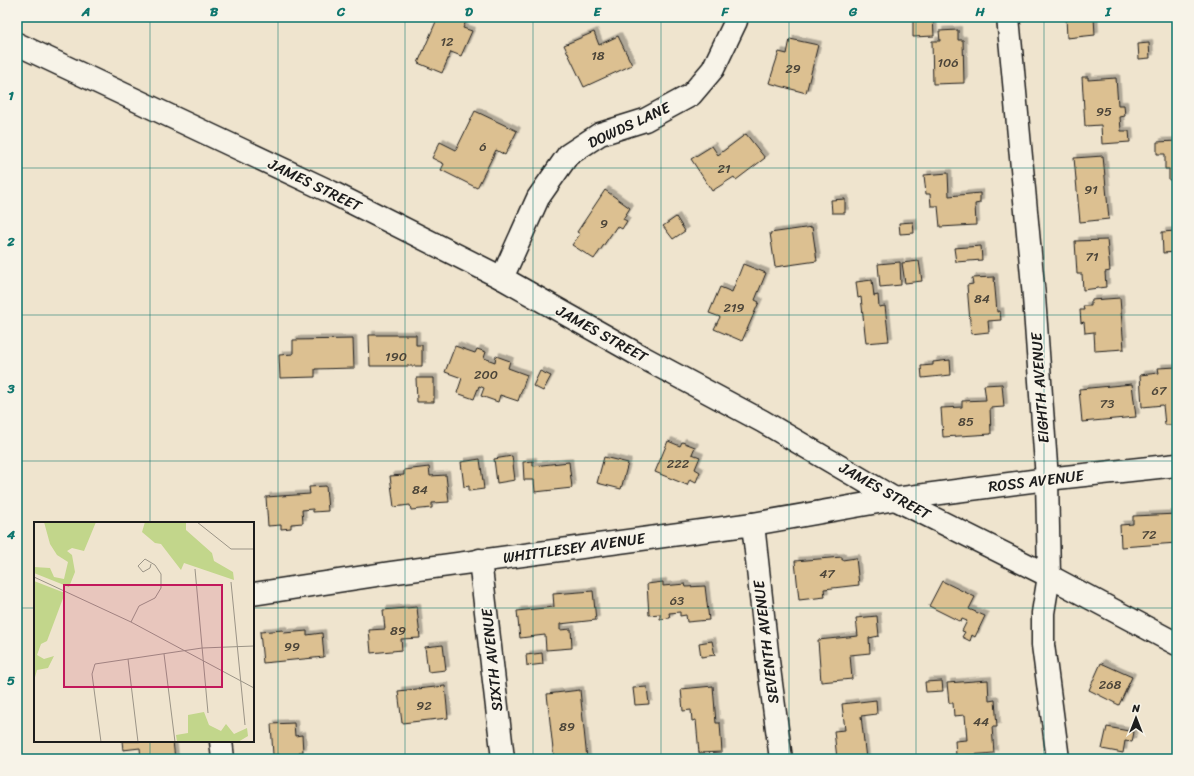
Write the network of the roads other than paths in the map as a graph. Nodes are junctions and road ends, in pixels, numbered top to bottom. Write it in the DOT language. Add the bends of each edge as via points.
graph roads {
  1 [pos="736,17"];
  2 [pos="1008,17"];
  3 [pos="17,44"];
  4 [pos="502,278"];
  5 [pos="1177,465"];
  6 [pos="1047,479"];
  7 [pos="895,499"];
  8 [pos="753,524"];
  9 [pos="480,560"];
  10 [pos="1050,576"];
  11 [pos="254,594"];
  12 [pos="1177,644"];
  13 [pos="221,742"];
  14 [pos="223,759"];
  15 [pos="503,759"];
  16 [pos="781,759"];
  17 [pos="1058,759"];
  1 -- 4 [label="street, DOWDS LANE" via="714,69 691,95 645,120 600,134 568,155 538,198"];
  2 -- 6 [label="street, EIGHTH AVENUE" via="1034,297"];
  3 -- 4 [label="street, JAMES STREET" via="331,192"];
  4 -- 7 [label="street, JAMES STREET" via="762,421"];
  5 -- 6 [label="street, ROSS AVENUE"];
  6 -- 7 [label="street, ROSS AVENUE"];
  6 -- 10 [label="street, EIGHTH AVENUE"];
  7 -- 8 [label="street, WHITTLESEY AVENUE"];
  7 -- 10 [label="street, JAMES STREET"];
  8 -- 9 [label="street, WHITTLESEY AVENUE"];
  8 -- 16 [label="street, SEVENTH AVENUE"];
  9 -- 11 [label="street, WHITTLESEY AVENUE"];
  9 -- 15 [label="street, SIXTH AVENUE"];
  10 -- 12 [label="street, JAMES STREET"];
  10 -- 17 [label="street, EIGHTH AVENUE" via="1043,613 1043,645"];
  13 -- 14 [label="street"];
}
